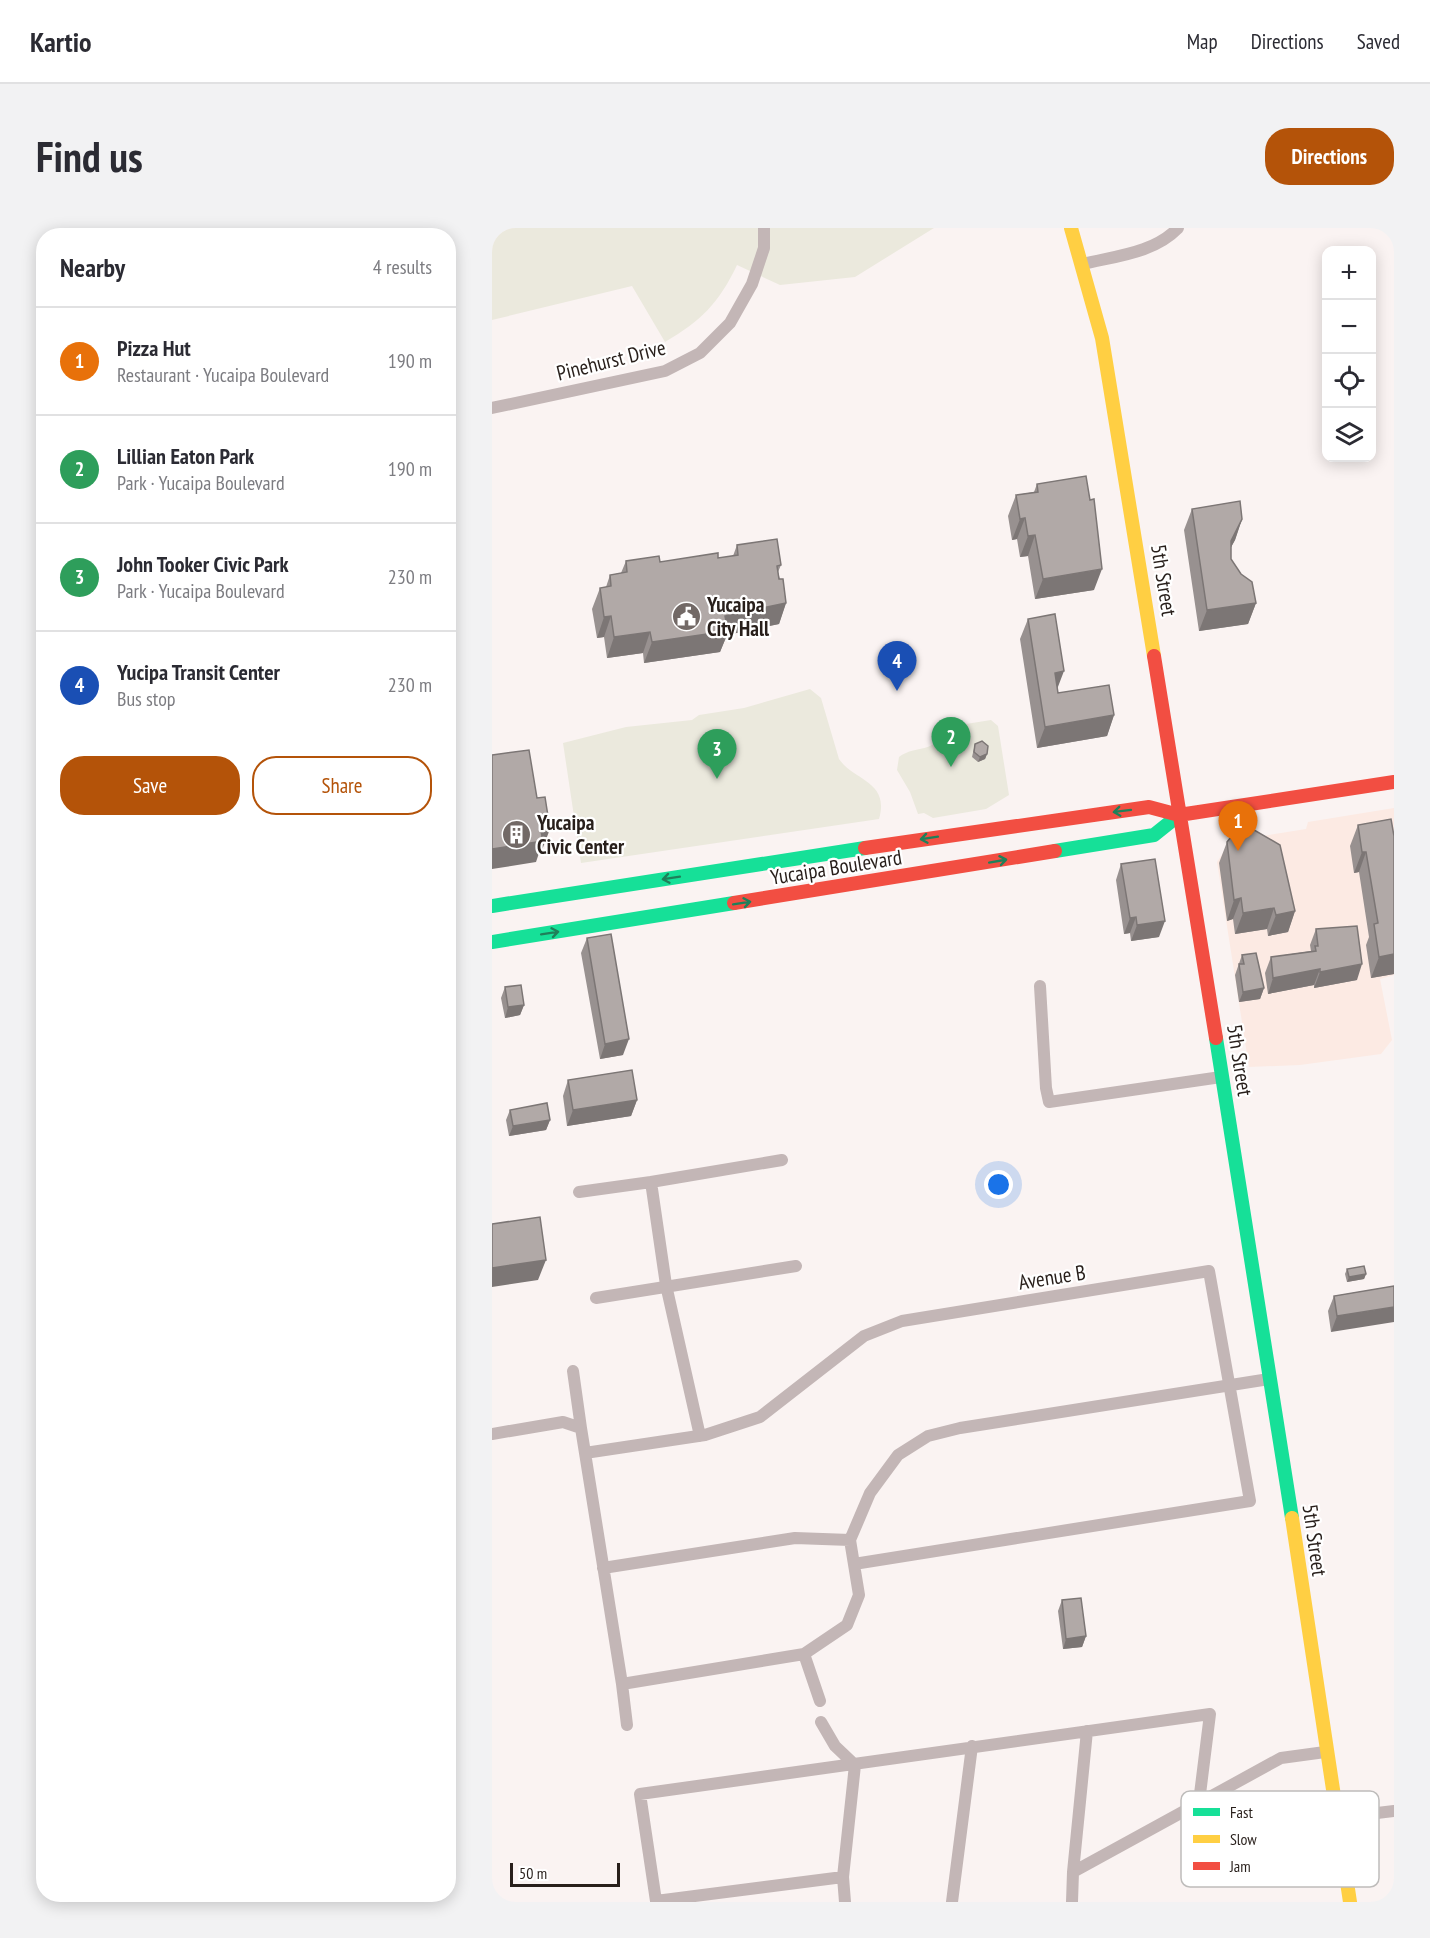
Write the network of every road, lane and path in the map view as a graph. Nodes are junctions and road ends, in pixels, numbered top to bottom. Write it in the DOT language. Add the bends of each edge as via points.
graph roads {
  1 [pos="764,228"];
  2 [pos="1071,228"];
  3 [pos="1178,228"];
  4 [pos="1083,264"];
  5 [pos="492,408"];
  6 [pos="1394,782"];
  7 [pos="1179,815"];
  8 [pos="492,906"];
  9 [pos="492,942"];
  10 [pos="1040,986"];
  11 [pos="1221,1077"];
  12 [pos="782,1160"];
  13 [pos="651,1182"];
  14 [pos="579,1192"];
  15 [pos="796,1266"];
  16 [pos="667,1288"];
  17 [pos="597,1298"];
  18 [pos="573,1371"];
  19 [pos="1269,1379"];
  20 [pos="1231,1383"];
  21 [pos="581,1428"];
  22 [pos="492,1434"];
  23 [pos="700,1436"];
  24 [pos="585,1453"];
  25 [pos="850,1540"];
  26 [pos="854,1564"];
  27 [pos="603,1568"];
  28 [pos="804,1654"];
  29 [pos="622,1684"];
  30 [pos="820,1701"];
  31 [pos="821,1722"];
  32 [pos="627,1725"];
  33 [pos="1087,1731"];
  34 [pos="972,1746"];
  35 [pos="1325,1752"];
  36 [pos="852,1762"];
  37 [pos="1200,1791"];
  38 [pos="1220,1791"];
  39 [pos="1332,1791"];
  40 [pos="1394,1811"];
  41 [pos="1181,1812"];
  42 [pos="1379,1813"];
  43 [pos="1073,1872"];
  44 [pos="843,1877"];
  45 [pos="1348,1887"];
  46 [pos="845,1902"];
  47 [pos="952,1902"];
  48 [pos="1072,1902"];
  49 [pos="1350,1902"];
  1 -- 5 [label="street, Pinehurst Drive" via="764,248 753,284 730,323 700,353 665,370"];
  2 -- 4 [label="main road, 5th Street"];
  3 -- 4 [label="street" via="1146,249"];
  4 -- 7 [label="main road, 5th Street" via="1114,406"];
  6 -- 7 [label="main road, Yucaipa Boulevard"];
  7 -- 8 [label="main road, Yucaipa Boulevard, one-way" via="1149,807 1043,821"];
  9 -- 7 [label="main road, Yucaipa Boulevard, one-way" via="1154,835"];
  7 -- 11 [label="main road, 5th Street"];
  10 -- 11 [label="street" via="1049,1102"];
  11 -- 19 [label="main road, 5th Street"];
  12 -- 13 [label="street"];
  13 -- 14 [label="street"];
  13 -- 16 [label="street"];
  15 -- 16 [label="street"];
  16 -- 17 [label="street"];
  16 -- 23 [label="street"];
  18 -- 21 [label="street"];
  19 -- 20 [label="street"];
  19 -- 35 [label="main road, 5th Street"];
  20 -- 23 [label="street, Avenue B" via="1209,1270 902,1322 864,1336 760,1417"];
  20 -- 25 [label="street" via="928,1436 898,1455 870,1493"];
  20 -- 26 [label="street" via="1250,1501"];
  21 -- 22 [label="street" via="562,1422"];
  21 -- 24 [label="street"];
  23 -- 24 [label="street, Avenue B"];
  24 -- 27 [label="street"];
  25 -- 26 [label="street"];
  25 -- 27 [label="street" via="795,1538"];
  26 -- 28 [label="street" via="859,1595 847,1625"];
  27 -- 29 [label="street"];
  28 -- 29 [label="street"];
  28 -- 30 [label="street"];
  29 -- 32 [label="street"];
  31 -- 36 [label="street" via="835,1746"];
  33 -- 34 [label="street"];
  33 -- 37 [label="street" via="1210,1714"];
  33 -- 43 [label="street"];
  34 -- 36 [label="street"];
  34 -- 47 [label="street"];
  35 -- 38 [label="street" via="1281,1758"];
  35 -- 39 [label="main road, 5th Street"];
  36 -- 44 [label="street" via="855,1765"];
  36 -- 44 [label="street" via="640,1794 656,1901"];
  40 -- 42 [label="street"];
  41 -- 43 [label="street"];
  43 -- 48 [label="street"];
  44 -- 46 [label="street"];
  45 -- 49 [label="main road, 5th Street"];
}
